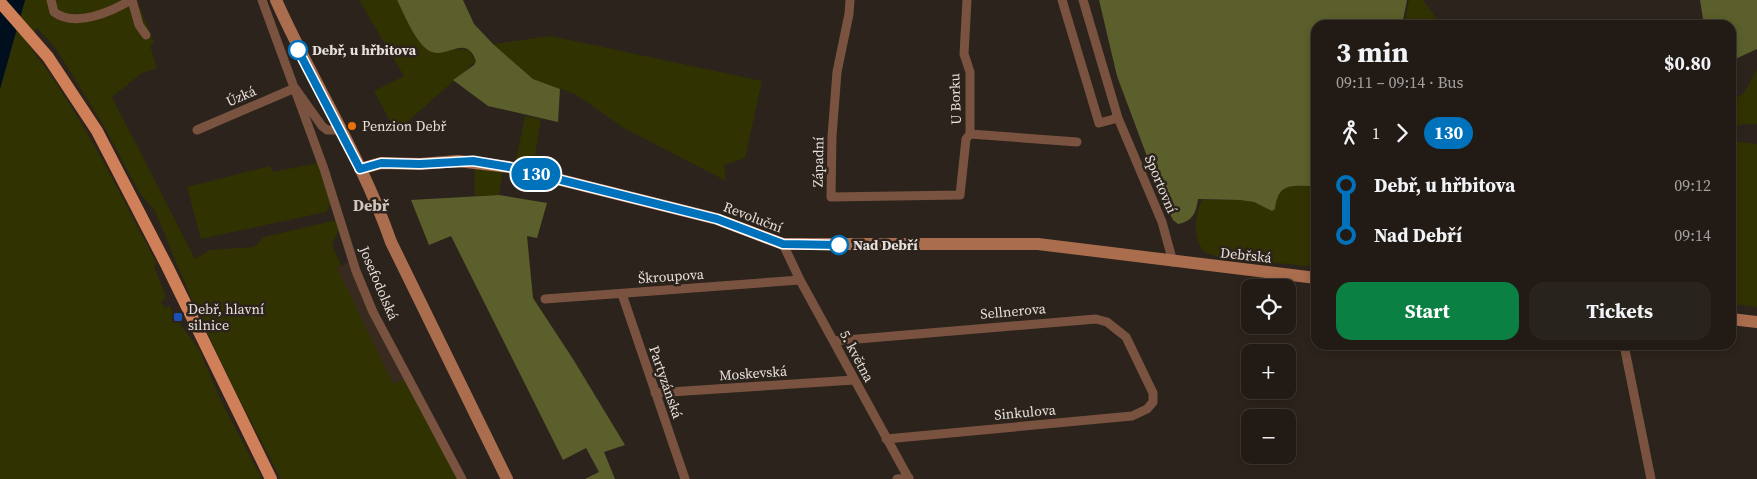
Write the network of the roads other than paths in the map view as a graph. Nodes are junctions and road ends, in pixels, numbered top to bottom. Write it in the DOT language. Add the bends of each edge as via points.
graph roads {
  1 [pos="51,0"];
  2 [pos="131,0"];
  3 [pos="262,0"];
  4 [pos="276,0"];
  5 [pos="850,0"];
  6 [pos="967,0"];
  7 [pos="1062,0"];
  8 [pos="1083,0"];
  9 [pos="0,2"];
  10 [pos="146,35"];
  11 [pos="295,88"];
  12 [pos="1118,118"];
  13 [pos="197,130"];
  14 [pos="340,130"];
  15 [pos="970,134"];
  16 [pos="1077,142"];
  17 [pos="360,169"];
  18 [pos="960,195"];
  19 [pos="783,244"];
  20 [pos="1173,262"];
  21 [pos="1311,277"];
  22 [pos="800,280"];
  23 [pos="622,294"];
  24 [pos="545,298"];
  25 [pos="1736,320"];
  26 [pos="1757,322"];
  27 [pos="834,341"];
  28 [pos="1625,350"];
  29 [pos="854,380"];
  30 [pos="655,393"];
  31 [pos="1153,393"];
  32 [pos="886,439"];
  33 [pos="272,479"];
  34 [pos="462,479"];
  35 [pos="507,479"];
  36 [pos="685,479"];
  37 [pos="897,479"];
  38 [pos="909,479"];
  39 [pos="1651,479"];
  1 -- 2 [label="street" via="54,12 63,19 113,10"];
  2 -- 10 [label="street"];
  3 -- 11 [label="street, Josefodolská"];
  4 -- 14 [label="main road, Josefodolská"];
  5 -- 18 [label="street, Západní" via="837,72 831,197"];
  6 -- 15 [label="street, U Borku" via="964,54 970,72"];
  7 -- 12 [label="street" via="1099,123"];
  8 -- 12 [label="street, Sportovní"];
  9 -- 33 [label="main road" via="48,57 97,131"];
  11 -- 13 [label="street, Úzká"];
  11 -- 14 [label="street, Josefodolská" via="322,126 327,130"];
  11 -- 34 [label="street, Josefodolská" via="373,312"];
  12 -- 20 [label="street, Sportovní" via="1162,222"];
  14 -- 17 [label="main road, Josefodolská"];
  15 -- 16 [label="street"];
  15 -- 18 [label="street, U Borku" via="966,139"];
  17 -- 19 [label="main road, Revoluční" via="381,163 458,161 509,167 717,219"];
  17 -- 35 [label="main road, Josefodolská" via="391,242"];
  19 -- 20 [label="main road, Revoluční" via="1038,244"];
  19 -- 22 [label="street, 5. května"];
  20 -- 21 [label="main road, Debřská"];
  22 -- 23 [label="street, Škroupova"];
  22 -- 27 [label="street, 5. května"];
  23 -- 24 [label="street, Škroupova"];
  23 -- 30 [label="street, Partyzánská"];
  25 -- 26 [label="main road"];
  27 -- 29 [label="street, 5. května"];
  27 -- 31 [label="street, Sellnerova" via="1096,319 1107,322 1126,337"];
  28 -- 39 [label="street"];
  29 -- 30 [label="street, Moskevská"];
  29 -- 32 [label="street, 5. května"];
  30 -- 36 [label="street, Partyzánská"];
  31 -- 32 [label="street, Sinkulova" via="1153,402 1147,409 1132,416"];
  32 -- 38 [label="street, 5. května"];
  37 -- 38 [label="street"];
}
